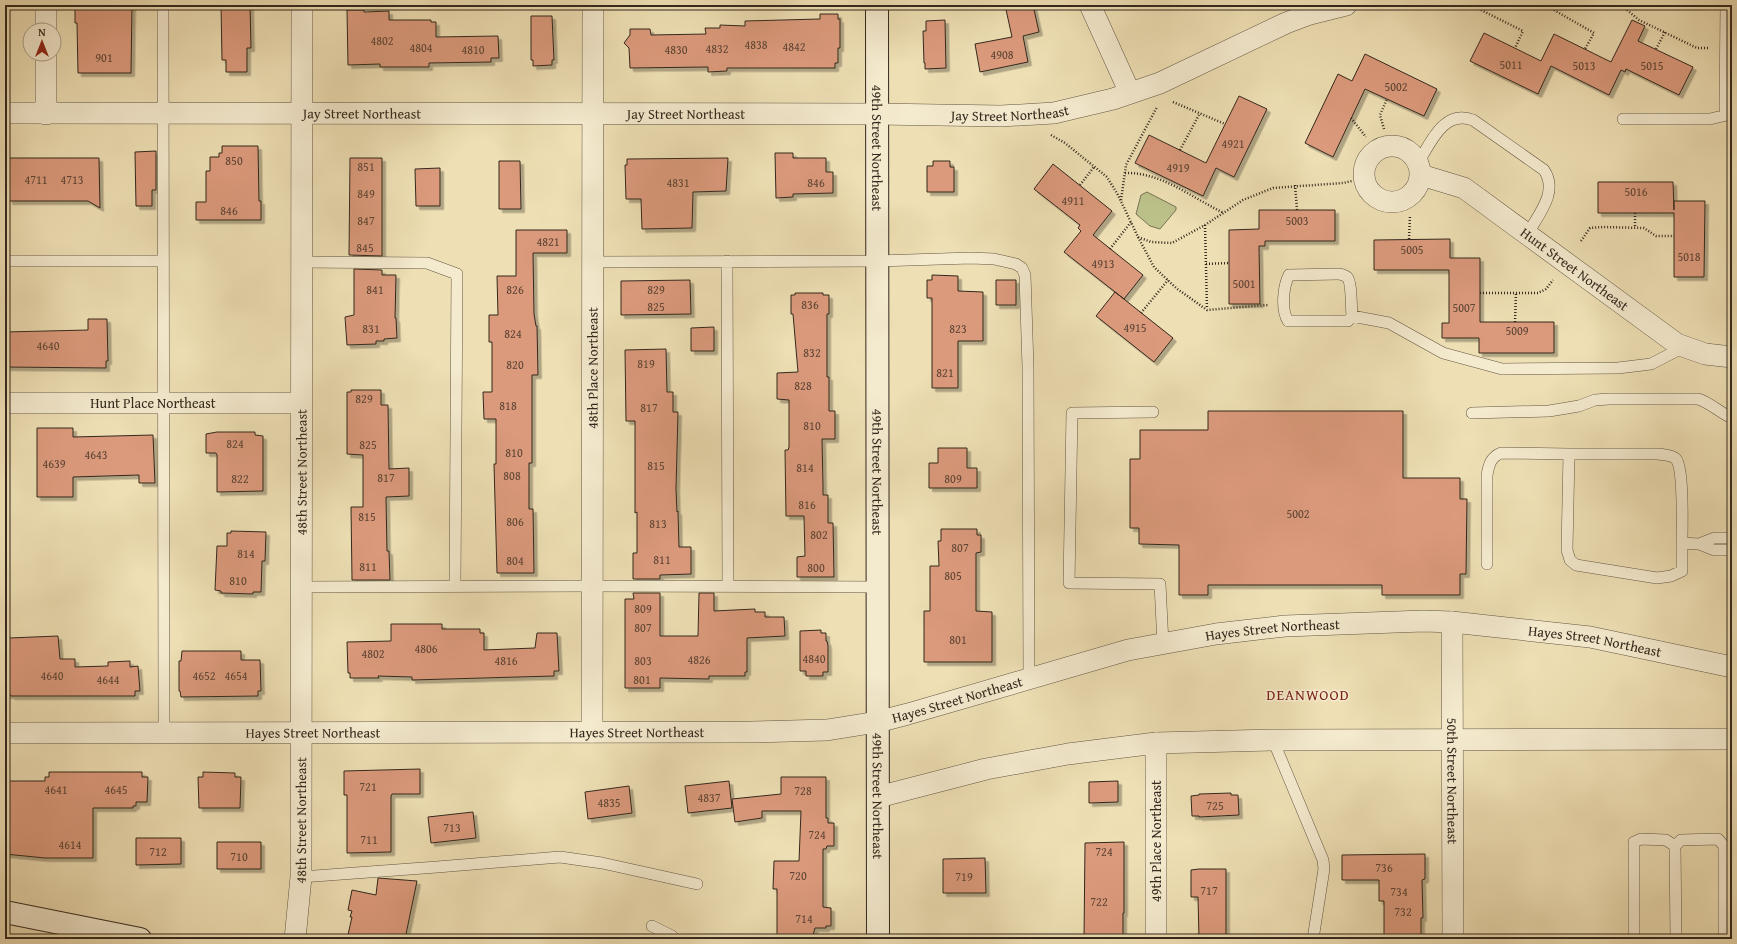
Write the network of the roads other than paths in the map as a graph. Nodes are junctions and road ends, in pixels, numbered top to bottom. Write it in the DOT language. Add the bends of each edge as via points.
graph roads {
  1 [pos="46,5"];
  2 [pos="163,5"];
  3 [pos="302,5"];
  4 [pos="593,5"];
  5 [pos="877,5"];
  6 [pos="1090,5"];
  7 [pos="1346,5"];
  8 [pos="1726,5"];
  9 [pos="46,22"];
  10 [pos="46,62"];
  11 [pos="1130,93"];
  12 [pos="5,114"];
  13 [pos="46,114"];
  14 [pos="163,114"];
  15 [pos="302,114"];
  16 [pos="593,114"];
  17 [pos="877,114"];
  18 [pos="1732,114"];
  19 [pos="1623,119"];
  20 [pos="1419,169"];
  21 [pos="1527,235"];
  22 [pos="877,260"];
  23 [pos="5,261"];
  24 [pos="163,261"];
  25 [pos="727,261"];
  26 [pos="301,262"];
  27 [pos="593,262"];
  28 [pos="1352,316"];
  29 [pos="1684,347"];
  30 [pos="1732,357"];
  31 [pos="5,403"];
  32 [pos="162,403"];
  33 [pos="301,403"];
  34 [pos="1153,412"];
  35 [pos="1472,413"];
  36 [pos="1732,418"];
  37 [pos="1569,454"];
  38 [pos="1732,538"];
  39 [pos="1682,543"];
  40 [pos="1699,544"];
  41 [pos="1732,550"];
  42 [pos="1487,564"];
  43 [pos="455,586"];
  44 [pos="592,586"];
  45 [pos="728,586"];
  46 [pos="301,587"];
  47 [pos="878,587"];
  48 [pos="1452,622"];
  49 [pos="1163,644"];
  50 [pos="1732,667"];
  51 [pos="1029,679"];
  52 [pos="877,722"];
  53 [pos="301,732"];
  54 [pos="592,732"];
  55 [pos="5,733"];
  56 [pos="164,733"];
  57 [pos="1732,739"];
  58 [pos="1273,740"];
  59 [pos="1452,741"];
  60 [pos="1156,743"];
  61 [pos="878,797"];
  62 [pos="1675,846"];
  63 [pos="301,877"];
  64 [pos="697,884"];
  65 [pos="5,912"];
  66 [pos="652,926"];
  67 [pos="140,939"];
  68 [pos="295,939"];
  69 [pos="672,939"];
  70 [pos="878,939"];
  71 [pos="1156,939"];
  72 [pos="1313,939"];
  73 [pos="1453,939"];
  74 [pos="1634,939"];
  75 [pos="1676,939"];
  76 [pos="1724,939"];
  1 -- 9 [label="street"];
  2 -- 14 [label="lane"];
  3 -- 15 [label="street, 48th Street Northeast"];
  4 -- 16 [label="street, 48th Place Northeast"];
  5 -- 17 [label="street, 49th Street Northeast"];
  6 -- 11 [label="street"];
  7 -- 11 [label="street, Jay Street Northeast" via="1286,23 1160,83"];
  8 -- 18 [label="lane" via="1725,109"];
  10 -- 13 [label="street"];
  11 -- 17 [label="street, Jay Street Northeast" via="1047,113 1001,116"];
  12 -- 13 [label="street, Jay Street Northeast"];
  13 -- 14 [label="street, Jay Street Northeast"];
  14 -- 15 [label="street, Jay Street Northeast"];
  14 -- 24 [label="lane"];
  15 -- 16 [label="street, Jay Street Northeast"];
  15 -- 26 [label="street, 48th Street Northeast"];
  16 -- 17 [label="street, Jay Street Northeast"];
  16 -- 27 [label="street, 48th Place Northeast"];
  17 -- 22 [label="street, 49th Street Northeast"];
  18 -- 19 [label="lane" via="1710,119"];
  20 -- 21 [label="street, Hunt Street Northeast" via="1464,188"];
  20 -- 21 [label="lane" via="1436,133 1445,124 1455,117 1465,116 1473,120 1548,175 1550,192"];
  21 -- 29 [label="street, Hunt Street Northeast" via="1670,340"];
  22 -- 25 [label="lane"];
  22 -- 47 [label="street, 49th Street Northeast"];
  22 -- 51 [label="lane" via="994,259 1016,264 1022,268 1025,275"];
  23 -- 24 [label="lane"];
  24 -- 32 [label="lane"];
  25 -- 27 [label="lane"];
  25 -- 45 [label="lane"];
  26 -- 33 [label="street, 48th Street Northeast"];
  26 -- 43 [label="lane" via="427,263 457,274"];
  27 -- 44 [label="street, 48th Place Northeast"];
  28 -- 28 [label="lane" via="1348,321 1288,322 1284,314 1284,304 1289,275 1338,274 1348,278"];
  28 -- 29 [label="lane" via="1389,323 1443,352 1502,369 1618,368 1651,364"];
  29 -- 30 [label="street, Hunt Street Northeast" via="1705,354"];
  31 -- 32 [label="street, Hunt Place Northeast"];
  32 -- 33 [label="street, Hunt Place Northeast"];
  32 -- 56 [label="lane"];
  33 -- 46 [label="street, 48th Street Northeast"];
  34 -- 49 [label="lane" via="1072,414 1069,583 1160,584"];
  35 -- 36 [label="lane" via="1549,411 1610,399 1698,399"];
  37 -- 39 [label="lane" via="1671,456 1676,460 1681,475"];
  37 -- 39 [label="lane" via="1567,550 1570,560 1576,565 1657,578 1671,576 1682,571"];
  37 -- 42 [label="lane" via="1502,453 1494,456 1487,475"];
  38 -- 40 [label="lane" via="1714,538"];
  39 -- 40 [label="lane"];
  40 -- 41 [label="lane" via="1714,550"];
  43 -- 44 [label="lane"];
  43 -- 46 [label="lane"];
  44 -- 45 [label="lane"];
  44 -- 54 [label="street, 48th Place Northeast"];
  45 -- 47 [label="lane"];
  46 -- 53 [label="street, 48th Street Northeast"];
  47 -- 52 [label="street, 49th Street Northeast"];
  48 -- 49 [label="street, Hayes Street Northeast" via="1285,626 1216,634"];
  48 -- 50 [label="street, Hayes Street Northeast" via="1590,637"];
  48 -- 59 [label="street, 50th Street Northeast"];
  49 -- 51 [label="street, Hayes Street Northeast" via="1128,650"];
  51 -- 52 [label="street, Hayes Street Northeast"];
  52 -- 54 [label="street, Hayes Street Northeast" via="811,731"];
  52 -- 61 [label="street, 49th Street Northeast"];
  53 -- 54 [label="street, Hayes Street Northeast"];
  53 -- 56 [label="street, Hayes Street Northeast"];
  53 -- 63 [label="street, 48th Street Northeast"];
  55 -- 56 [label="street, Hayes Street Northeast"];
  57 -- 59 [label="street"];
  58 -- 59 [label="street"];
  58 -- 60 [label="street"];
  58 -- 72 [label="lane" via="1323,860 1324,869"];
  59 -- 73 [label="street, 50th Street Northeast"];
  60 -- 61 [label="street" via="1068,754 986,769"];
  60 -- 71 [label="street, 49th Place Northeast"];
  61 -- 70 [label="street, 49th Street Northeast"];
  62 -- 74 [label="lane" via="1666,840 1641,839 1634,842"];
  62 -- 75 [label="lane"];
  62 -- 76 [label="lane" via="1680,840 1718,839 1724,846"];
  63 -- 64 [label="lane" via="560,857 602,863"];
  63 -- 68 [label="street, 48th Street Northeast"];
  65 -- 67 [label="street"];
  66 -- 69 [label="lane" via="672,936"];
}
